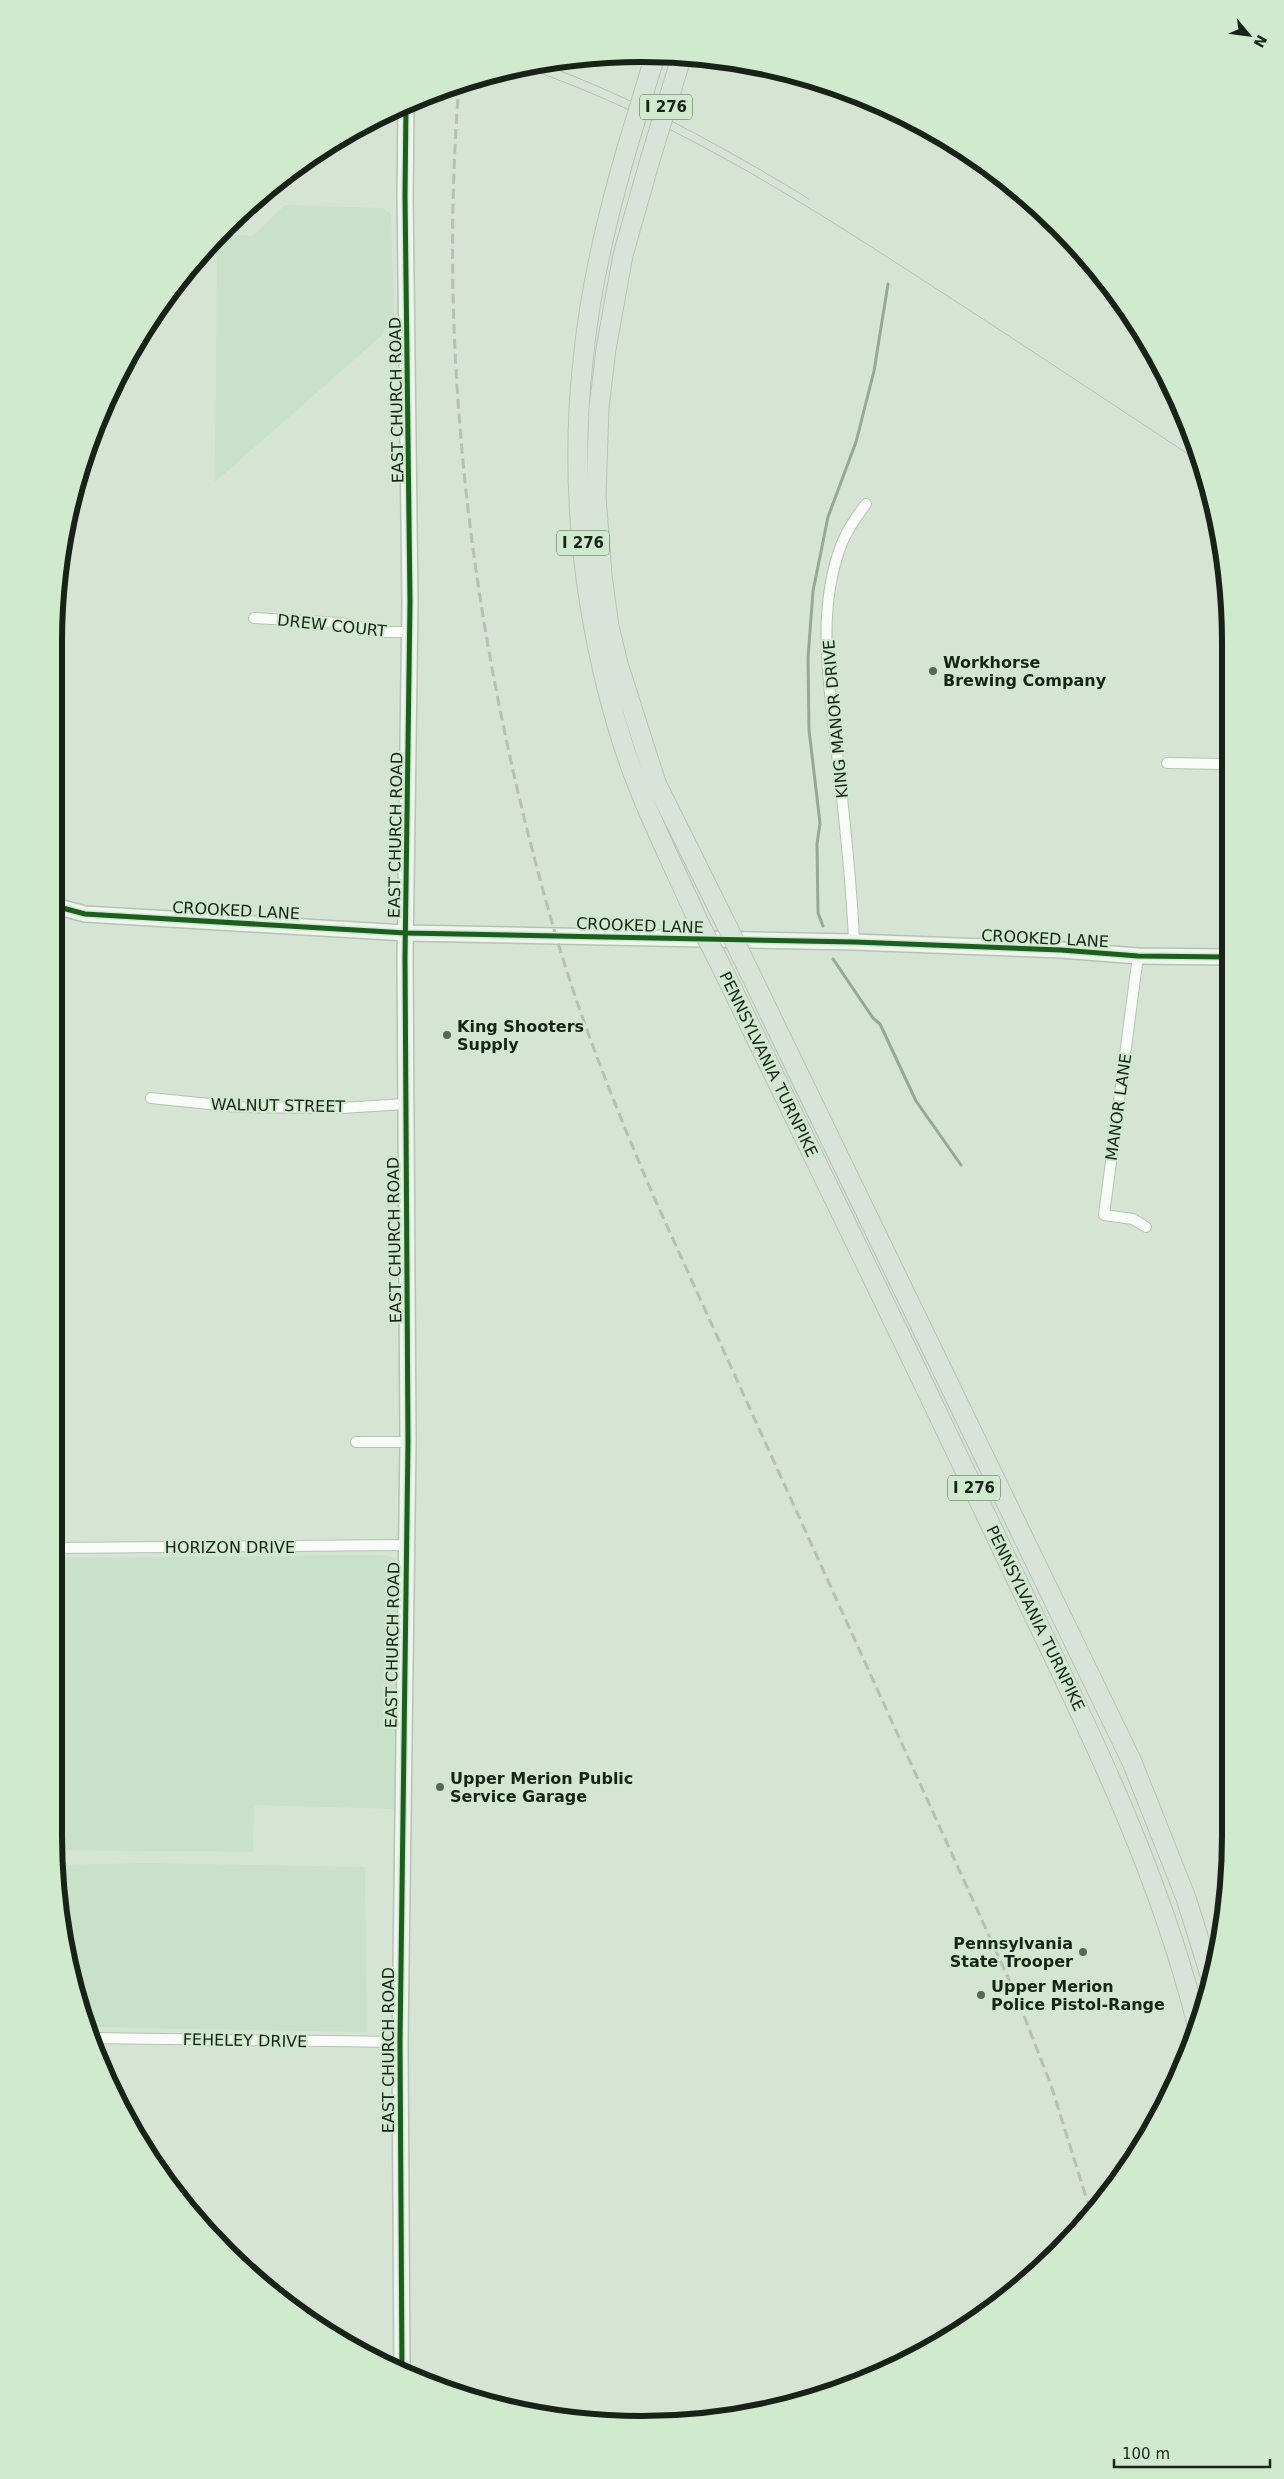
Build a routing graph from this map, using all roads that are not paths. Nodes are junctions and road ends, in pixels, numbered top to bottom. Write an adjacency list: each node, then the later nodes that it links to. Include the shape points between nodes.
1 (653, 63): 22 (highway, PENNSYLVANIA TURNPIKE / I 276, bridge, via 598,262 582,361 579,458 584,562 599,650 622,739 651,816 699,923 935,1404 1106,1767 1175,1942)
2 (679, 64): 21 (highway, PENNSYLVANIA TURNPIKE / I 276, bridge, via 622,255 599,408 596,496 602,576 618,664 656,783 1132,1762 1186,1898)
3 (406, 113): 6 (street, EAST CHURCH ROAD)
4 (866, 504): 11 (street, KING MANOR DRIVE, via 841,544 834,572 827,635)
5 (254, 618): 6 (street, DREW COURT, via 341,623 383,632)
6 (410, 632): 10 (street, EAST CHURCH ROAD)
7 (1167, 764): 8 (street)
8 (1222, 764)
9 (62, 908): 10 (street, CROOKED LANE, via 85,914)
10 (406, 933): 11 (street, CROOKED LANE); 15 (street, EAST CHURCH ROAD)
11 (854, 942): 12 (street, CROOKED LANE)
12 (1138, 956): 13 (street, CROOKED LANE); 16 (street, MANOR LANE, via 1104,1215 1133,1219)
13 (1222, 956)
14 (151, 1098): 15 (street, WALNUT STREET, via 238,1107 341,1108)
15 (405, 1104): 18 (street, EAST CHURCH ROAD)
16 (1146, 1227)
17 (356, 1442): 18 (street)
18 (408, 1442): 19 (street, EAST CHURCH ROAD)
19 (406, 1545): 20 (street, HORIZON DRIVE); 24 (street, EAST CHURCH ROAD)
20 (62, 1548)
21 (1207, 1965)
22 (1194, 2013)
23 (99, 2038): 24 (street, FEHELEY DRIVE)
24 (400, 2042): 25 (street, EAST CHURCH ROAD)
25 (402, 2364)

